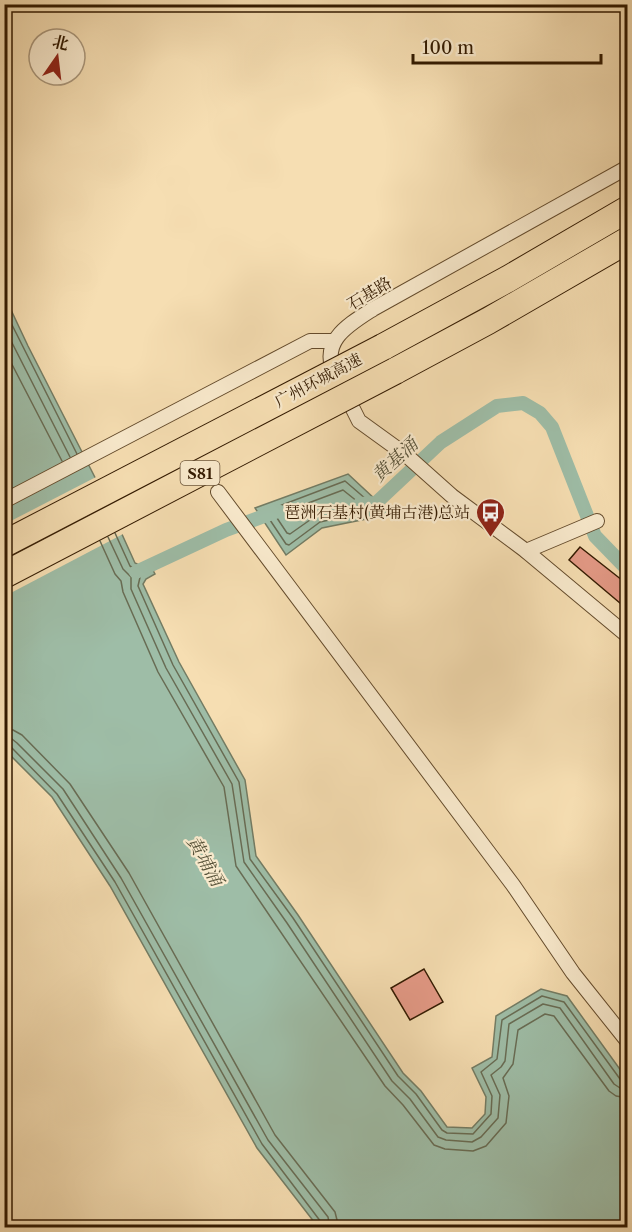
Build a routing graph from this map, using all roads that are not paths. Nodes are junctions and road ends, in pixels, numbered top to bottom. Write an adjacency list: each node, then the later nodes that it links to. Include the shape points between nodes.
1 (627, 167): 4 (street, 石基路, via 373,309 341,331)
2 (627, 208): 8 (highway, 广州环城高速 / S81, bridge, via 508,279)
3 (627, 240): 10 (highway, 广州环城高速 / S81, bridge, via 447,343)
4 (334, 341): 6 (street, via 310,341); 9 (street, via 330,364 359,421)
5 (218, 492): 12 (street)
6 (4, 501)
7 (597, 520): 9 (street)
8 (4, 544)
9 (525, 551): 11 (street)
10 (4, 575)
11 (627, 636)
12 (627, 1042)

